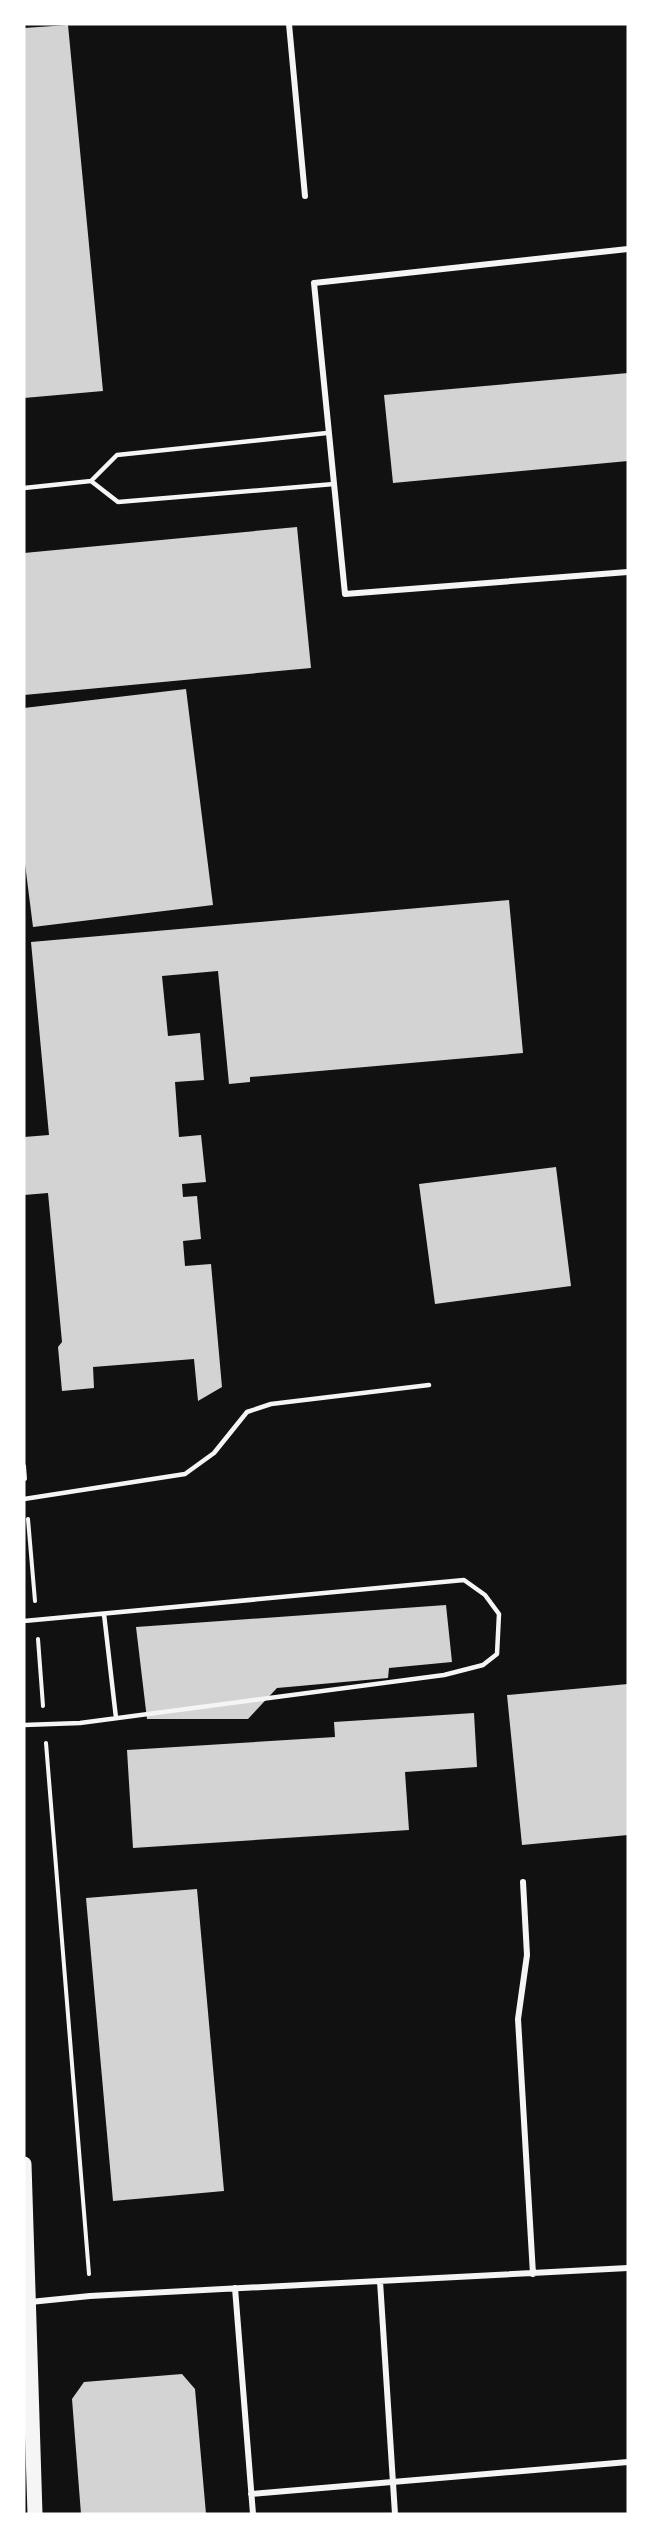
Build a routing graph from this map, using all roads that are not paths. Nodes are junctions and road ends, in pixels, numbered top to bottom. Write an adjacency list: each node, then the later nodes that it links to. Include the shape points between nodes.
1 (289, 24): 2 (street)
2 (305, 195)
3 (628, 249): 4 (street, via 314,283)
4 (327, 433): 5 (lane, via 117,455); 6 (street)
5 (91, 481): 6 (lane, via 118,502); 7 (lane)
6 (334, 484): 8 (street, via 345,594)
7 (24, 488)
8 (628, 572)
9 (429, 1385): 10 (lane, via 271,1404 247,1412 214,1453 185,1474)
10 (25, 1499)
11 (104, 1614): 12 (lane); 13 (lane); 13 (lane, via 464,1580 485,1595 498,1614 497,1654 483,1665 444,1675)
12 (24, 1621)
13 (117, 1718): 14 (lane)
14 (24, 1725)
15 (523, 1882): 18 (street, via 527,1955 518,2019)
16 (24, 2164): 21 (main road)
17 (628, 2268): 18 (street)
18 (532, 2274): 19 (street)
19 (380, 2281): 20 (street); 23 (street)
20 (235, 2288): 21 (street); 24 (street)
21 (27, 2302): 25 (main road)
22 (628, 2462): 23 (street)
23 (393, 2482): 24 (street); 27 (street)
24 (251, 2494): 26 (street)
25 (35, 2514)
26 (253, 2514)
27 (395, 2514)

